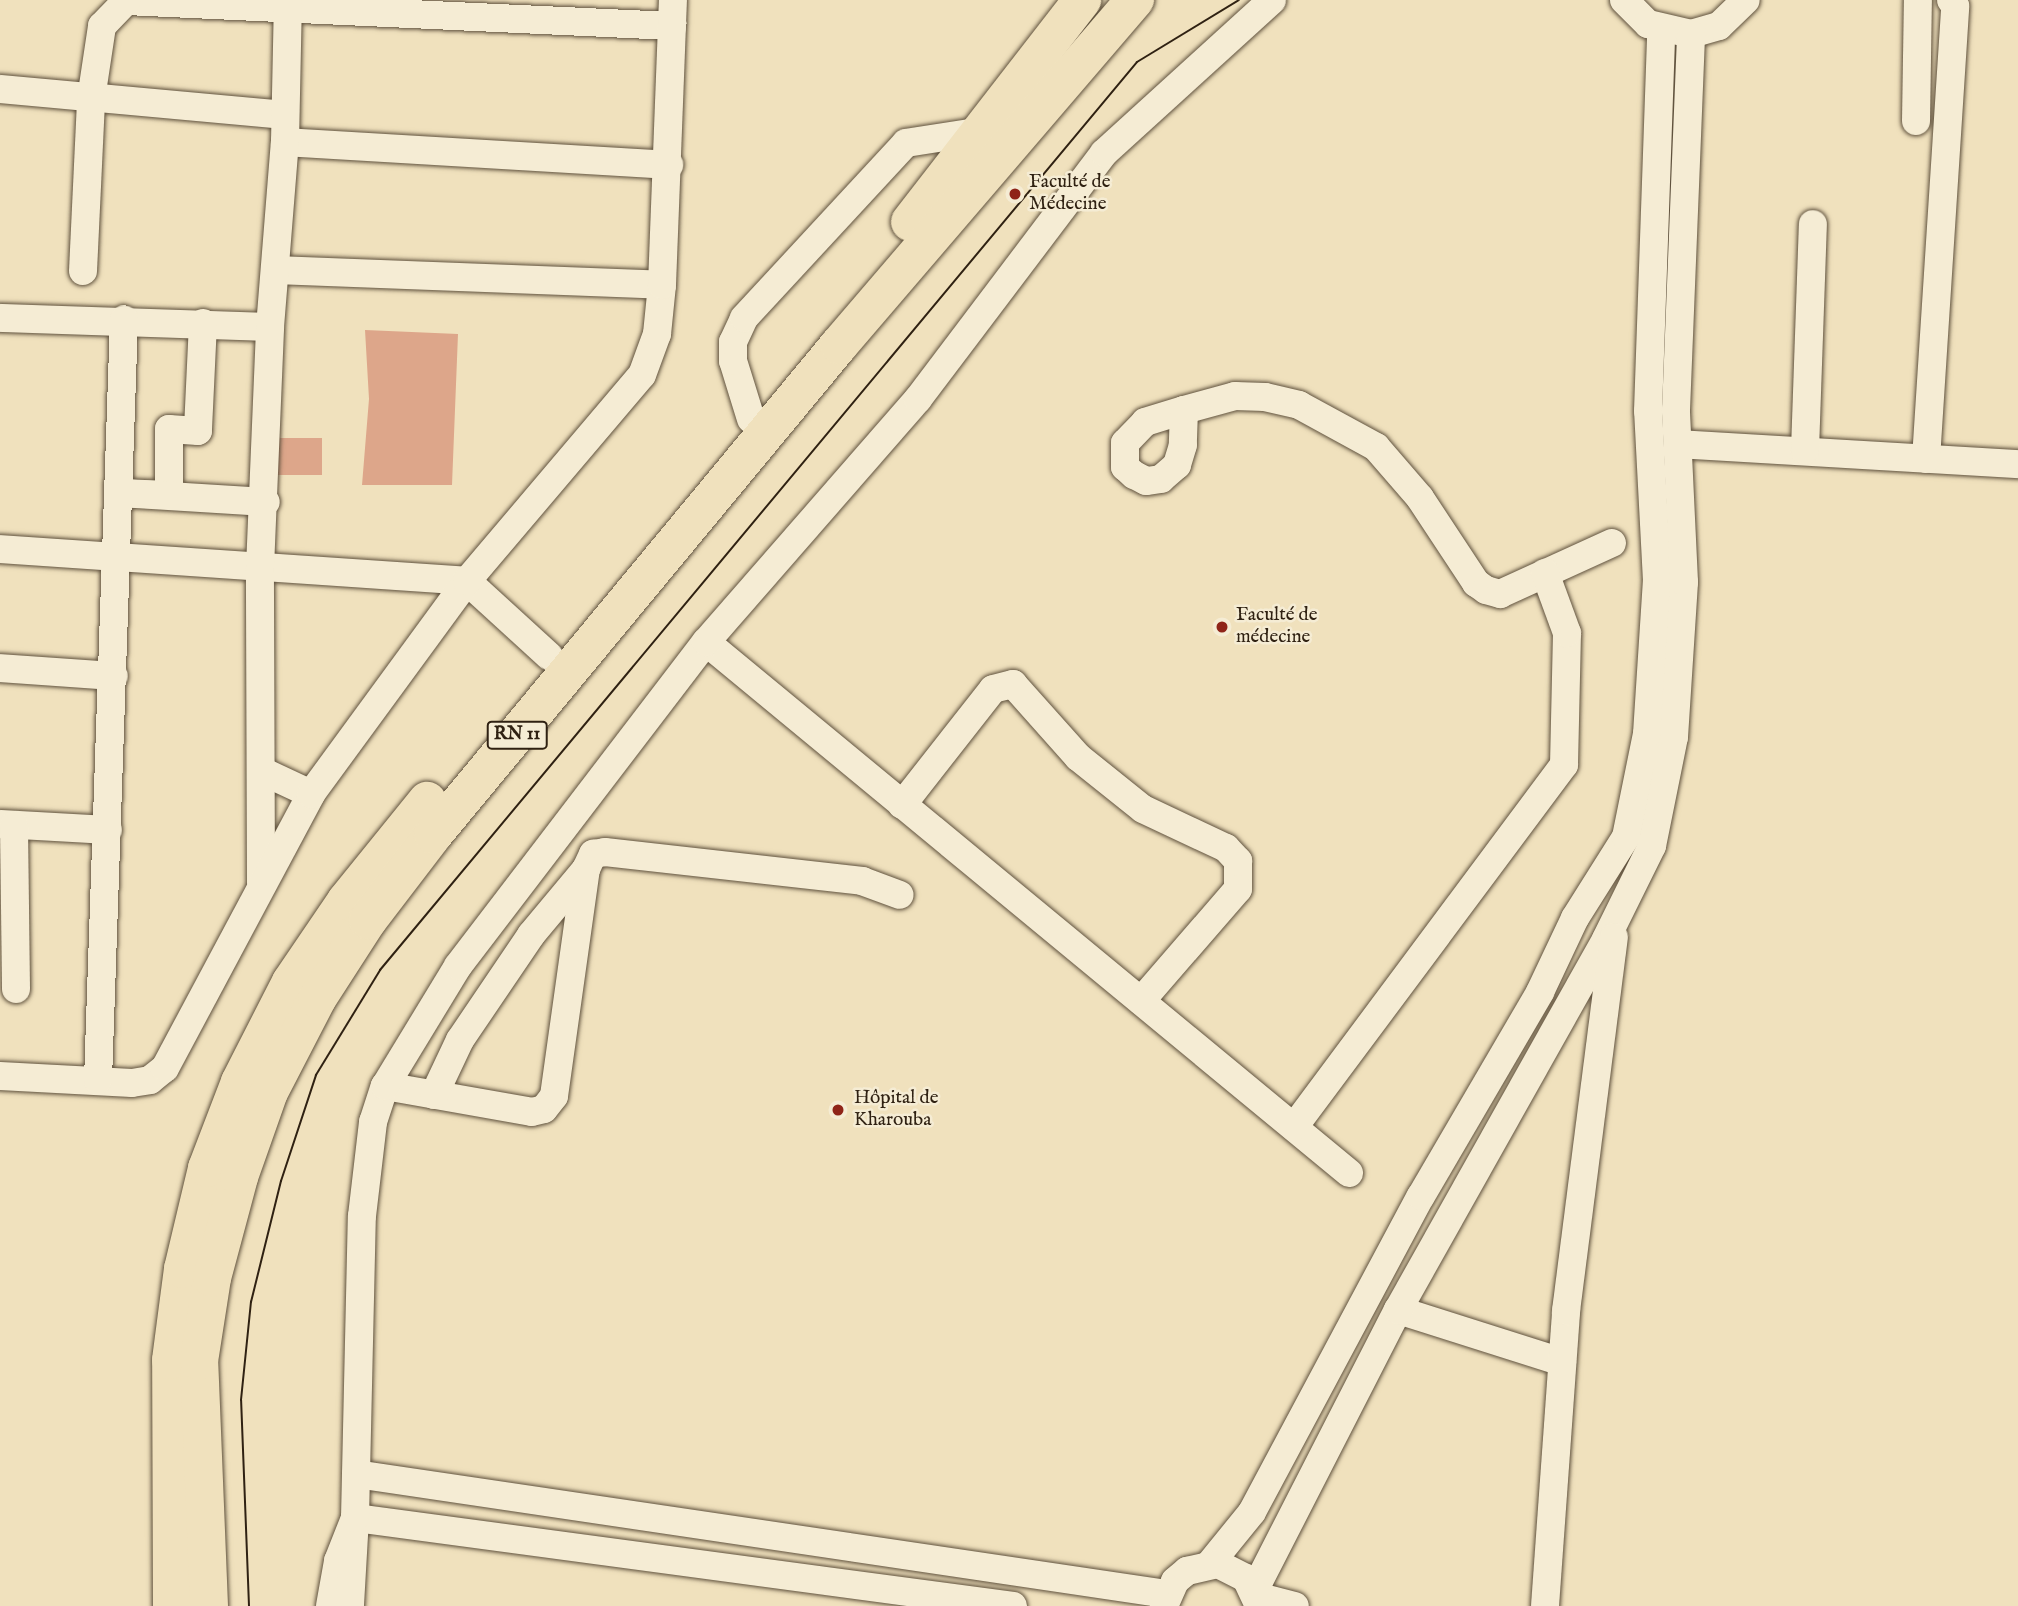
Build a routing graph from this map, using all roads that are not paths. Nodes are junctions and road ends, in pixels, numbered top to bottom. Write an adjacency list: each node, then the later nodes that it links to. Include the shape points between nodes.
1 (127, 0): 9 (street); 16 (street, via 102,26)
2 (1082, 0): 19 (highway, RN 11)
3 (1272, 0): 43 (street, via 1104,153 918,399)
4 (1624, 0): 13 (street)
5 (1746, 0): 14 (street, via 1719,26)
6 (1918, 0): 17 (street)
7 (1951, 0): 33 (street, via 1955,6)
8 (1135, 1): 76 (highway, RN 11, via 839,345 433,835 368,919 317,999 269,1092 239,1177 212,1278 199,1361)
9 (288, 4): 10 (street); 18 (street)
10 (415, 6): 11 (street)
11 (536, 10): 12 (street)
12 (673, 13): 20 (street)
13 (1661, 30): 14 (street); 53 (street, via 1648,411 1657,526 1653,660 1637,794 1626,837)
14 (1691, 34): 31 (street, via 1678,300)
15 (0, 89): 16 (street)
16 (91, 99): 18 (street); 23 (street)
17 (1916, 121)
18 (285, 128): 20 (street); 22 (street)
19 (983, 131): 30 (highway, RN 11); 30 (street, via 906,143 744,318 733,342 733,361)
20 (668, 165): 24 (street)
21 (1813, 224): 32 (street)
22 (276, 270): 24 (street); 28 (street)
23 (83, 271)
24 (662, 285): 42 (street, via 657,334 642,375)
25 (0, 318): 26 (street)
26 (124, 319): 27 (street); 35 (street)
27 (202, 323): 28 (street); 35 (street, via 198,431 169,429 169,495)
28 (270, 327): 36 (street)
29 (1184, 410): 41 (street, via 1236,396 1300,405 1376,447 1420,498 1476,583 1486,590 1500,594)
30 (751, 419): 44 (highway, RN 11)
31 (1678, 444): 32 (street); 55 (street, via 1684,582 1674,737 1652,846)
32 (1805, 450): 33 (street)
33 (1926, 458): 34 (street)
34 (2018, 464)
35 (120, 493): 36 (street); 39 (street)
36 (266, 502): 40 (street)
37 (1612, 543): 41 (street)
38 (0, 549): 39 (street)
39 (119, 557): 40 (street); 46 (street)
40 (260, 568): 42 (street); 47 (street)
41 (1545, 573): 64 (street, via 1567,633 1564,765)
42 (467, 581): 44 (street); 48 (street)
43 (706, 642): 49 (street); 62 (street, via 466,955)
44 (549, 656): 75 (highway, RN 11, via 346,901 291,982 240,1082 207,1168 183,1269 171,1360)
45 (0, 668): 46 (street)
46 (114, 676): 51 (street)
47 (262, 771): 48 (street); 54 (street)
48 (311, 794): 54 (street)
49 (902, 804): 59 (street); 59 (street, via 993,689 1013,684 1079,757 1143,809 1226,848 1238,860 1238,889)
50 (7, 825): 51 (street); 58 (street)
51 (108, 830): 61 (street)
52 (586, 869): 56 (street, via 593,855 604,852 862,881); 63 (street, via 531,935 460,1040); 63 (street, via 554,1096 544,1109 532,1112)
53 (1604, 876): 55 (street); 71 (street, via 1575,918 1540,992 1421,1196 1252,1512)
54 (261, 886): 61 (street, via 165,1068 144,1082)
55 (1631, 892): 57 (street)
56 (900, 895)
57 (1616, 920): 66 (street); 67 (street)
58 (16, 989)
59 (1141, 1001): 64 (street)
60 (0, 1076): 61 (street)
61 (98, 1080)
62 (385, 1086): 63 (street); 68 (street, via 373,1122 362,1216)
63 (434, 1095)
64 (1294, 1127): 65 (street)
65 (1349, 1173)
66 (1398, 1310): 67 (street); 73 (street)
67 (1563, 1362): 81 (street)
68 (356, 1474): 69 (street); 70 (street)
69 (355, 1518): 72 (street); 77 (street, via 338,1560); 78 (street)
70 (720, 1530): 72 (street); 74 (street)
71 (1209, 1564): 73 (street, via 1233,1569); 74 (street, via 1187,1571)
72 (713, 1567): 79 (street)
73 (1256, 1598): 80 (street)
74 (1166, 1600)
75 (172, 1606)
76 (209, 1606)
77 (330, 1606)
78 (350, 1606)
79 (1013, 1606)
80 (1295, 1606)
81 (1545, 1606)

